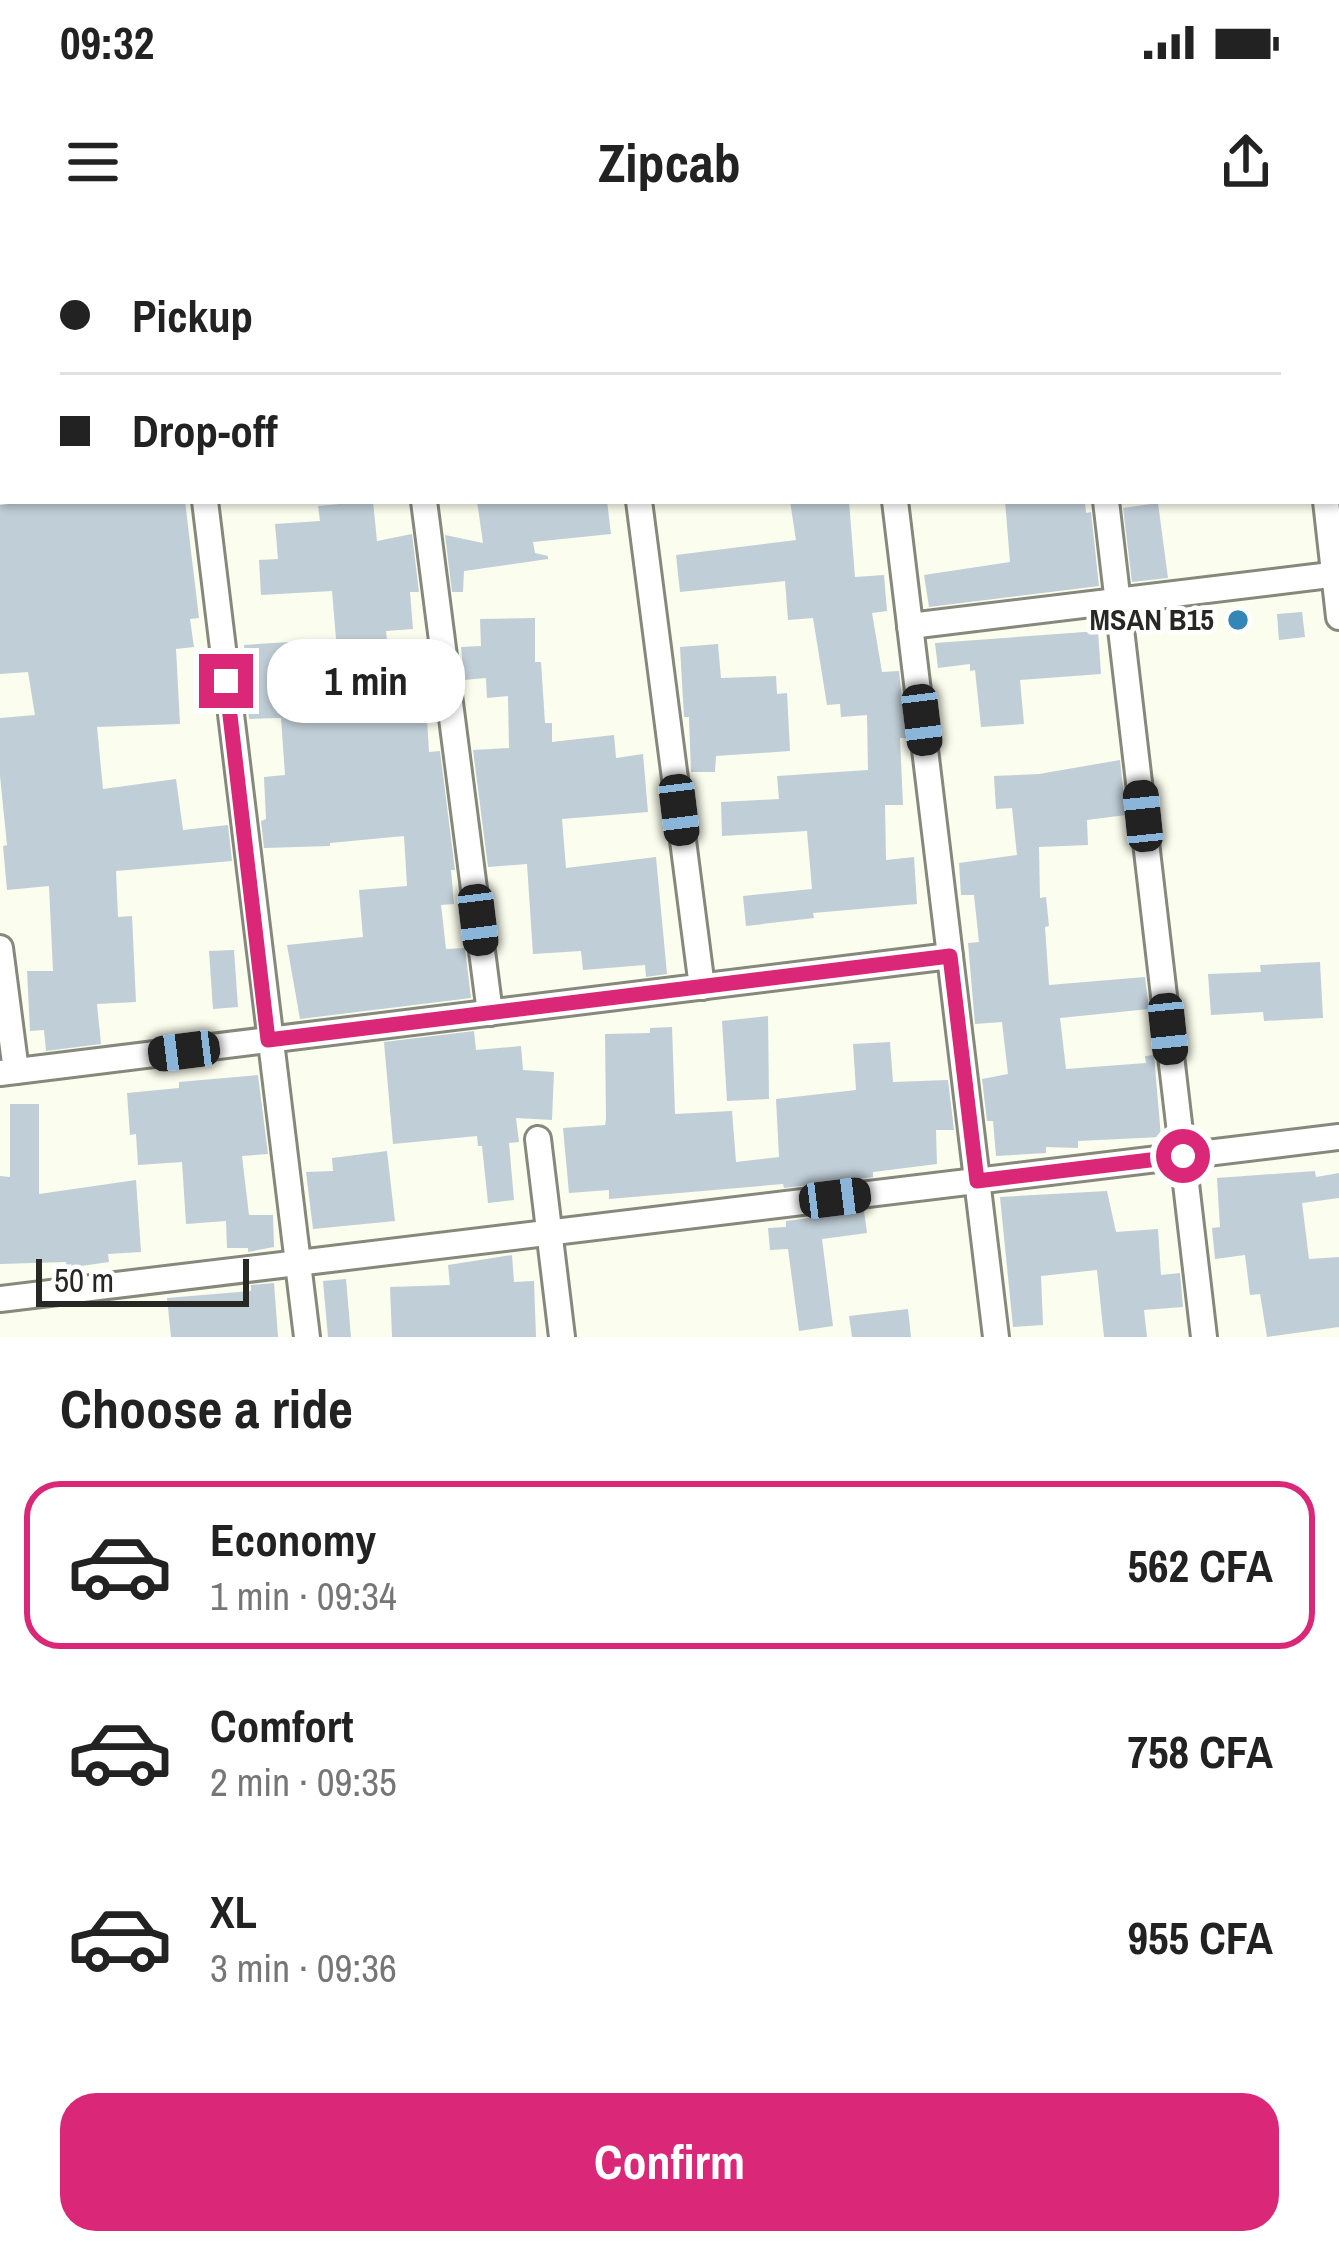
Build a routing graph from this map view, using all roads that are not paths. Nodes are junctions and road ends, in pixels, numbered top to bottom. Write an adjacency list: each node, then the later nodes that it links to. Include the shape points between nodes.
1 (205, 504): 15 (street)
2 (424, 504): 14 (street)
3 (639, 504): 13 (street)
4 (895, 504): 10 (street)
5 (1106, 504): 8 (street)
6 (1326, 504): 7 (street)
7 (1336, 575): 8 (street); 9 (street)
8 (1118, 601): 10 (street); 19 (street)
9 (1339, 617)
10 (910, 626): 12 (street)
11 (0, 948): 16 (street)
12 (950, 956): 13 (street); 20 (street)
13 (702, 987): 14 (street)
14 (490, 1013): 15 (street)
15 (268, 1040): 16 (street); 22 (street)
16 (8, 1072)
17 (1339, 1138): 19 (street)
18 (538, 1139): 21 (street)
19 (1183, 1156): 20 (street); 27 (street)
20 (977, 1181): 21 (street); 26 (street)
21 (550, 1233): 22 (street); 25 (street)
22 (298, 1263): 23 (street); 24 (street)
23 (0, 1299)
24 (307, 1337)
25 (562, 1337)
26 (997, 1337)
27 (1204, 1337)

